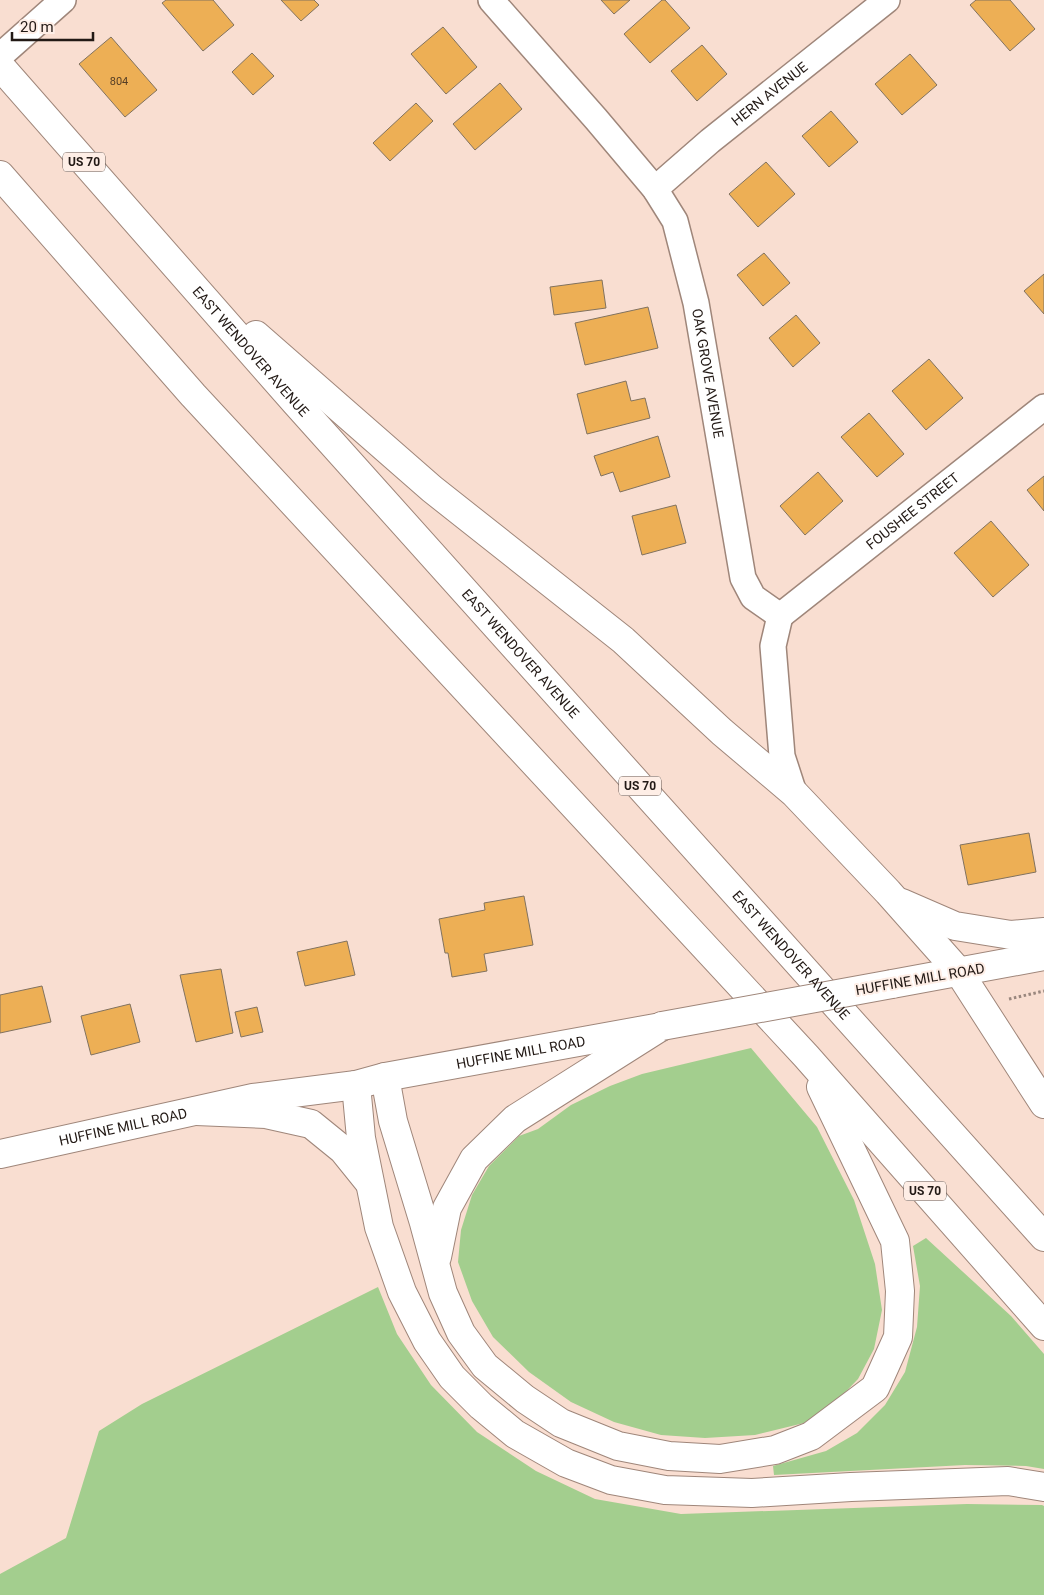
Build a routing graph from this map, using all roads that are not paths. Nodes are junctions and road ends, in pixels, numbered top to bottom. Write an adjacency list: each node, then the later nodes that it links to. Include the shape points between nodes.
1 (63, 0): 4 (street)
2 (491, 0): 7 (street, OAK GROVE AVENUE)
3 (887, 0): 7 (street, HERN AVENUE)
4 (0, 56)
5 (0, 66): 8 (main road, EAST WENDOVER AVENUE / US 70)
6 (0, 175): 17 (main road, US 70, via 193,395)
7 (655, 189): 10 (street, OAK GROVE AVENUE, via 675,221 696,304 743,578 753,597)
8 (168, 258): 11 (main road, via 432,489 623,640 722,732); 24 (main road, EAST WENDOVER AVENUE / US 70)
9 (1044, 407): 10 (street, FOUSHEE STREET)
10 (780, 616): 11 (street, via 773,646 782,756)
11 (794, 793): 12 (main road)
12 (896, 901): 13 (main road, via 955,926 1011,935); 15 (main road)
13 (1044, 932)
14 (1044, 956): 15 (main road, HUFFINE MILL ROAD)
15 (958, 972): 16 (main road, HUFFINE MILL ROAD, bridge); 20 (main road)
16 (662, 1026): 18 (main road, HUFFINE MILL ROAD); 25 (main road, via 515,1120 474,1159 447,1208)
17 (806, 1056): 25 (main road, via 895,1241 900,1291 898,1336 875,1388 811,1436 775,1450 720,1459 669,1456 618,1446 561,1423 525,1399 486,1366 460,1334); 26 (main road, US 70)
18 (385, 1077): 19 (main road, HUFFINE MILL ROAD); 25 (main road, via 393,1121)
19 (356, 1085): 21 (main road, HUFFINE MILL ROAD, via 253,1098); 23 (main road)
20 (1044, 1104)
21 (196, 1111): 22 (main road, HUFFINE MILL ROAD); 23 (main road, via 266,1114 311,1124 343,1150)
22 (0, 1154)
23 (370, 1184): 27 (main road, via 379,1228 402,1292 452,1377 515,1434 566,1463 611,1480 665,1490 752,1494 1008,1481)
24 (1044, 1238)
25 (436, 1264)
26 (1044, 1326)
27 (1044, 1487)

